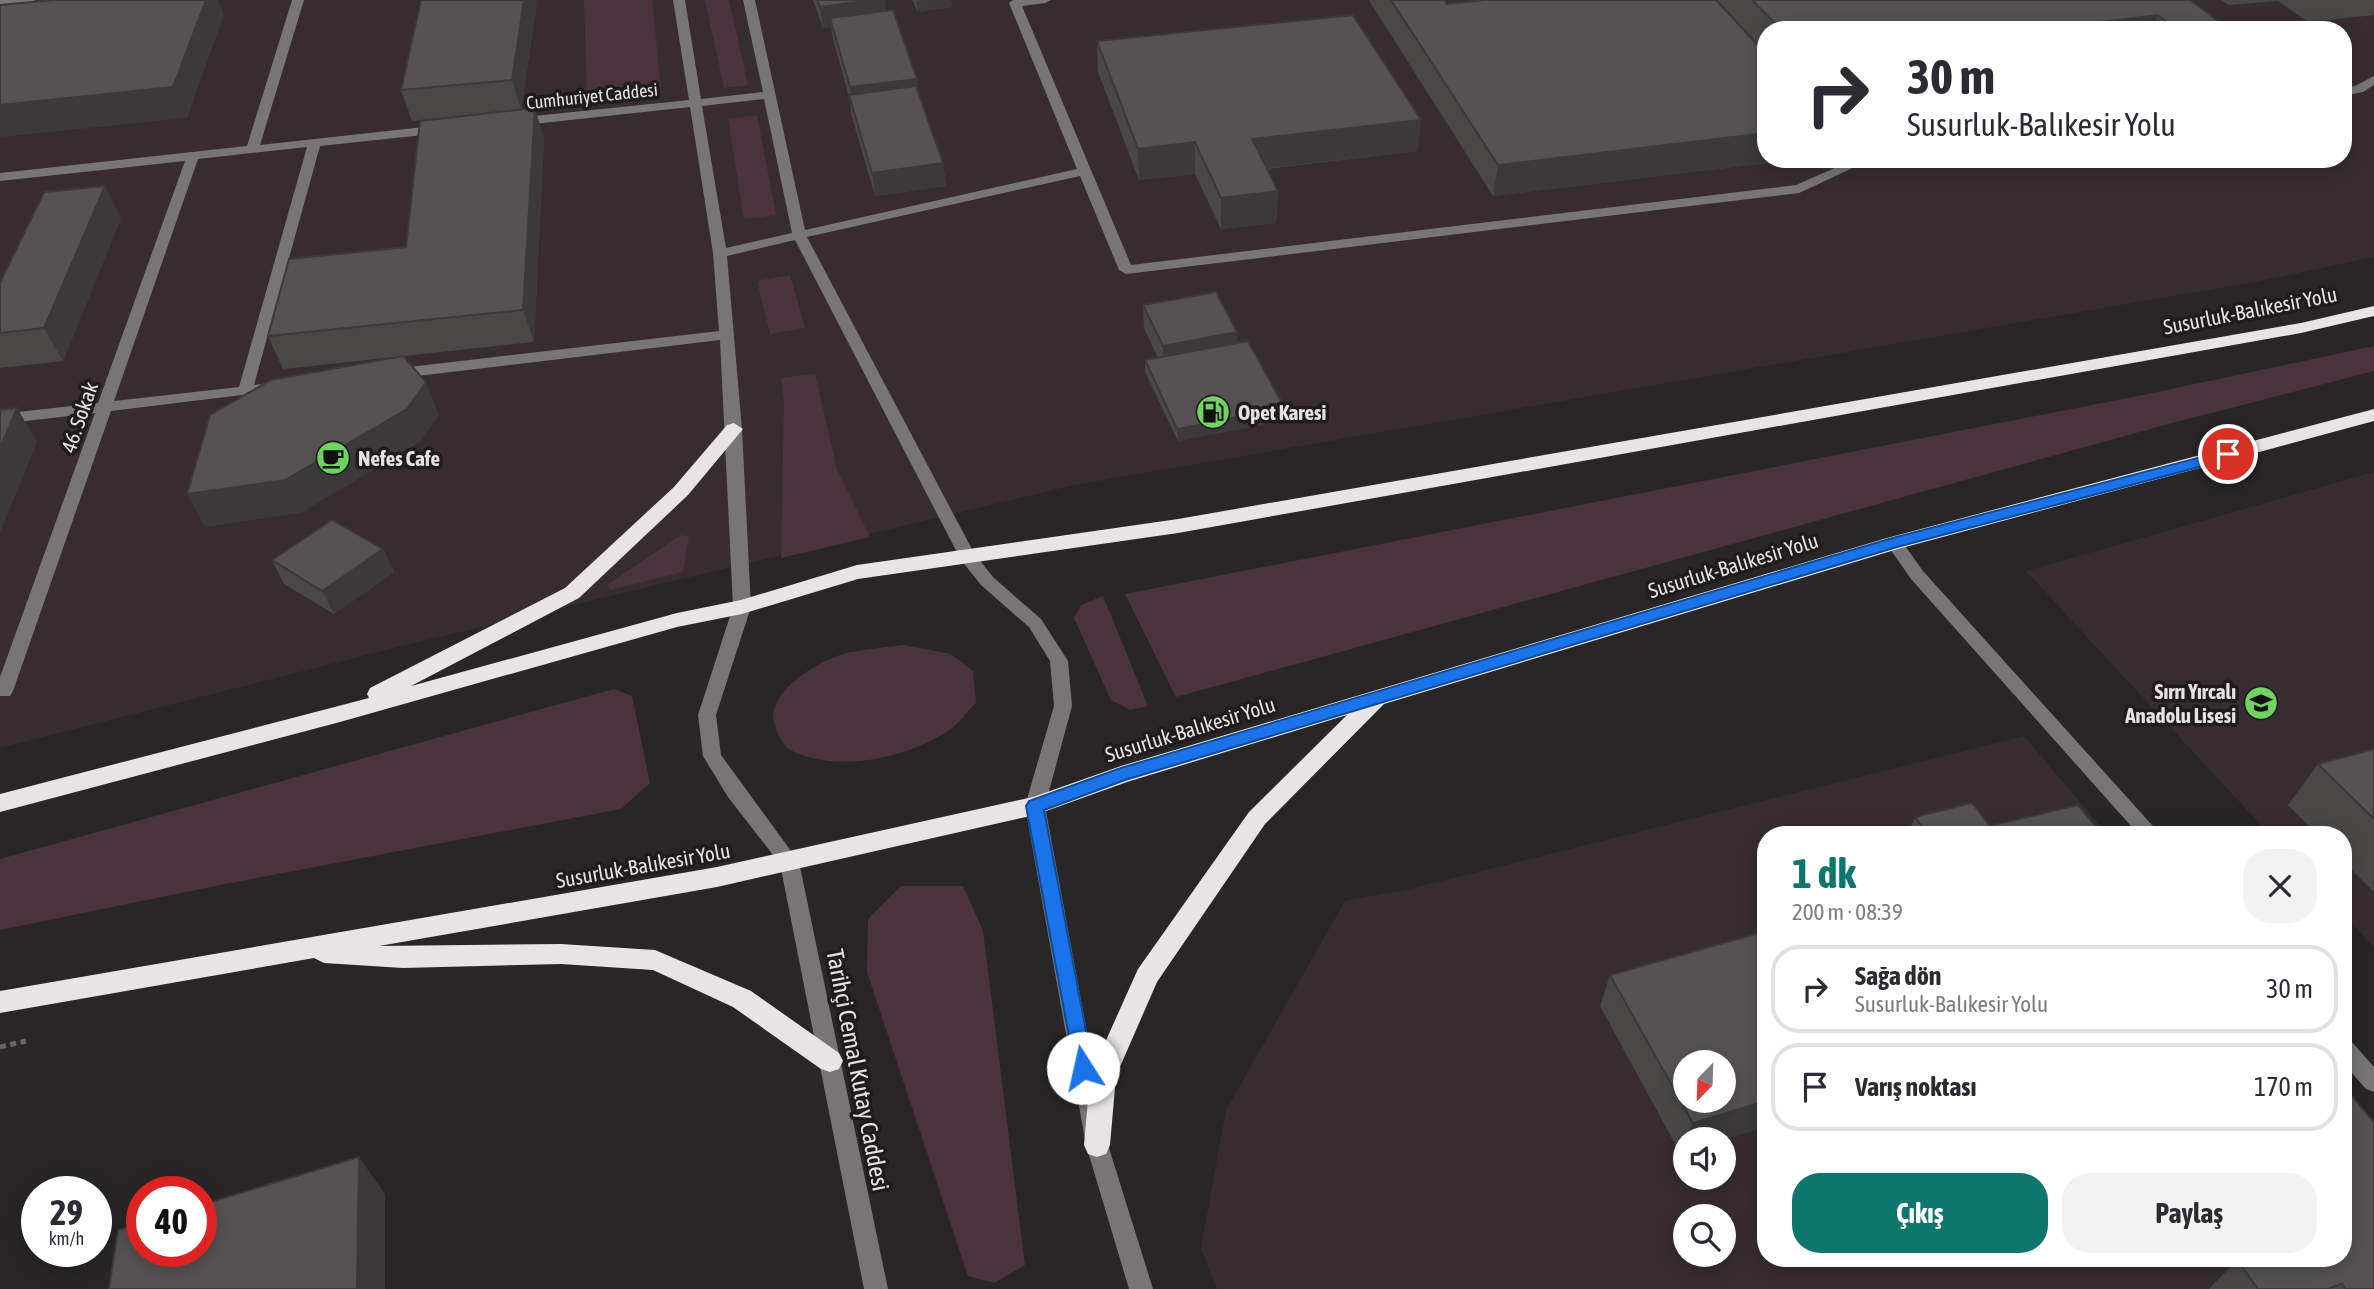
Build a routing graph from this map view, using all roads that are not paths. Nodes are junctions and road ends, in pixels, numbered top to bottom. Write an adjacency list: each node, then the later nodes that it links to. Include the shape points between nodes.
1 (30, 0): 6 (street)
2 (298, 0): 14 (street)
3 (679, 0): 10 (street)
4 (750, 0): 9 (street)
5 (1045, 0): 17 (street, via 1015,3)
6 (0, 3)
7 (2374, 80): 8 (street)
8 (2352, 90)
9 (769, 95): 10 (street, Cumhuriyet Caddesi); 19 (street)
10 (696, 102): 11 (street, Cumhuriyet Caddesi); 20 (street)
11 (505, 123)
12 (451, 128): 13 (street)
13 (315, 143): 14 (street); 25 (street)
14 (251, 150): 15 (street)
15 (193, 156): 18 (street); 26 (street, 46. Sokak)
16 (1846, 168): 17 (street, via 1799,189 1126,270)
17 (1084, 171): 19 (street)
18 (0, 177)
19 (799, 235): 20 (street); 31 (street)
20 (720, 253): 22 (street)
21 (2374, 311): 31 (highway, Susurluk-Balıkesir Yolu, via 1205,521)
22 (726, 335): 23 (street); 29 (street)
23 (383, 375)
24 (286, 386): 25 (street)
25 (245, 391): 26 (street)
26 (105, 407): 28 (street); 33 (street, 46. Sokak)
27 (2374, 415): 30 (highway, Susurluk-Balıkesir Yolu)
28 (0, 419)
29 (734, 429): 32 (street); 35 (highway, via 681,491 572,593)
30 (1894, 543): 34 (highway, Susurluk-Balıkesir Yolu); 38 (street, via 1917,575)
31 (967, 556): 32 (highway, Susurluk-Balıkesir Yolu, via 857,572); 37 (street, via 987,582 1035,623 1059,661 1063,706)
32 (742, 607): 35 (highway, Susurluk-Balıkesir Yolu, via 677,620); 39 (street, via 707,715 712,755)
33 (5, 691)
34 (1379, 698): 37 (highway, Susurluk-Balıkesir Yolu, via 1121,775); 45 (highway, via 1257,818 1147,976 1103,1076)
35 (340, 714): 36 (highway, Susurluk-Balıkesir Yolu)
36 (0, 803)
37 (1035, 806): 39 (highway, Susurluk-Balıkesir Yolu); 45 (street)
38 (2143, 826)
39 (789, 862): 40 (highway, Susurluk-Balıkesir Yolu); 43 (street, Tarihçi Cemal Kutay Caddesi)
40 (287, 951): 41 (highway, Susurluk-Balıkesir Yolu); 43 (highway, via 403,958 561,954 655,960 741,999)
41 (0, 1002)
42 (2352, 1058): 44 (street)
43 (830, 1061): 46 (street, Tarihçi Cemal Kutay Caddesi)
44 (2374, 1082)
45 (1097, 1145): 47 (street)
46 (876, 1289)
47 (1141, 1289)

